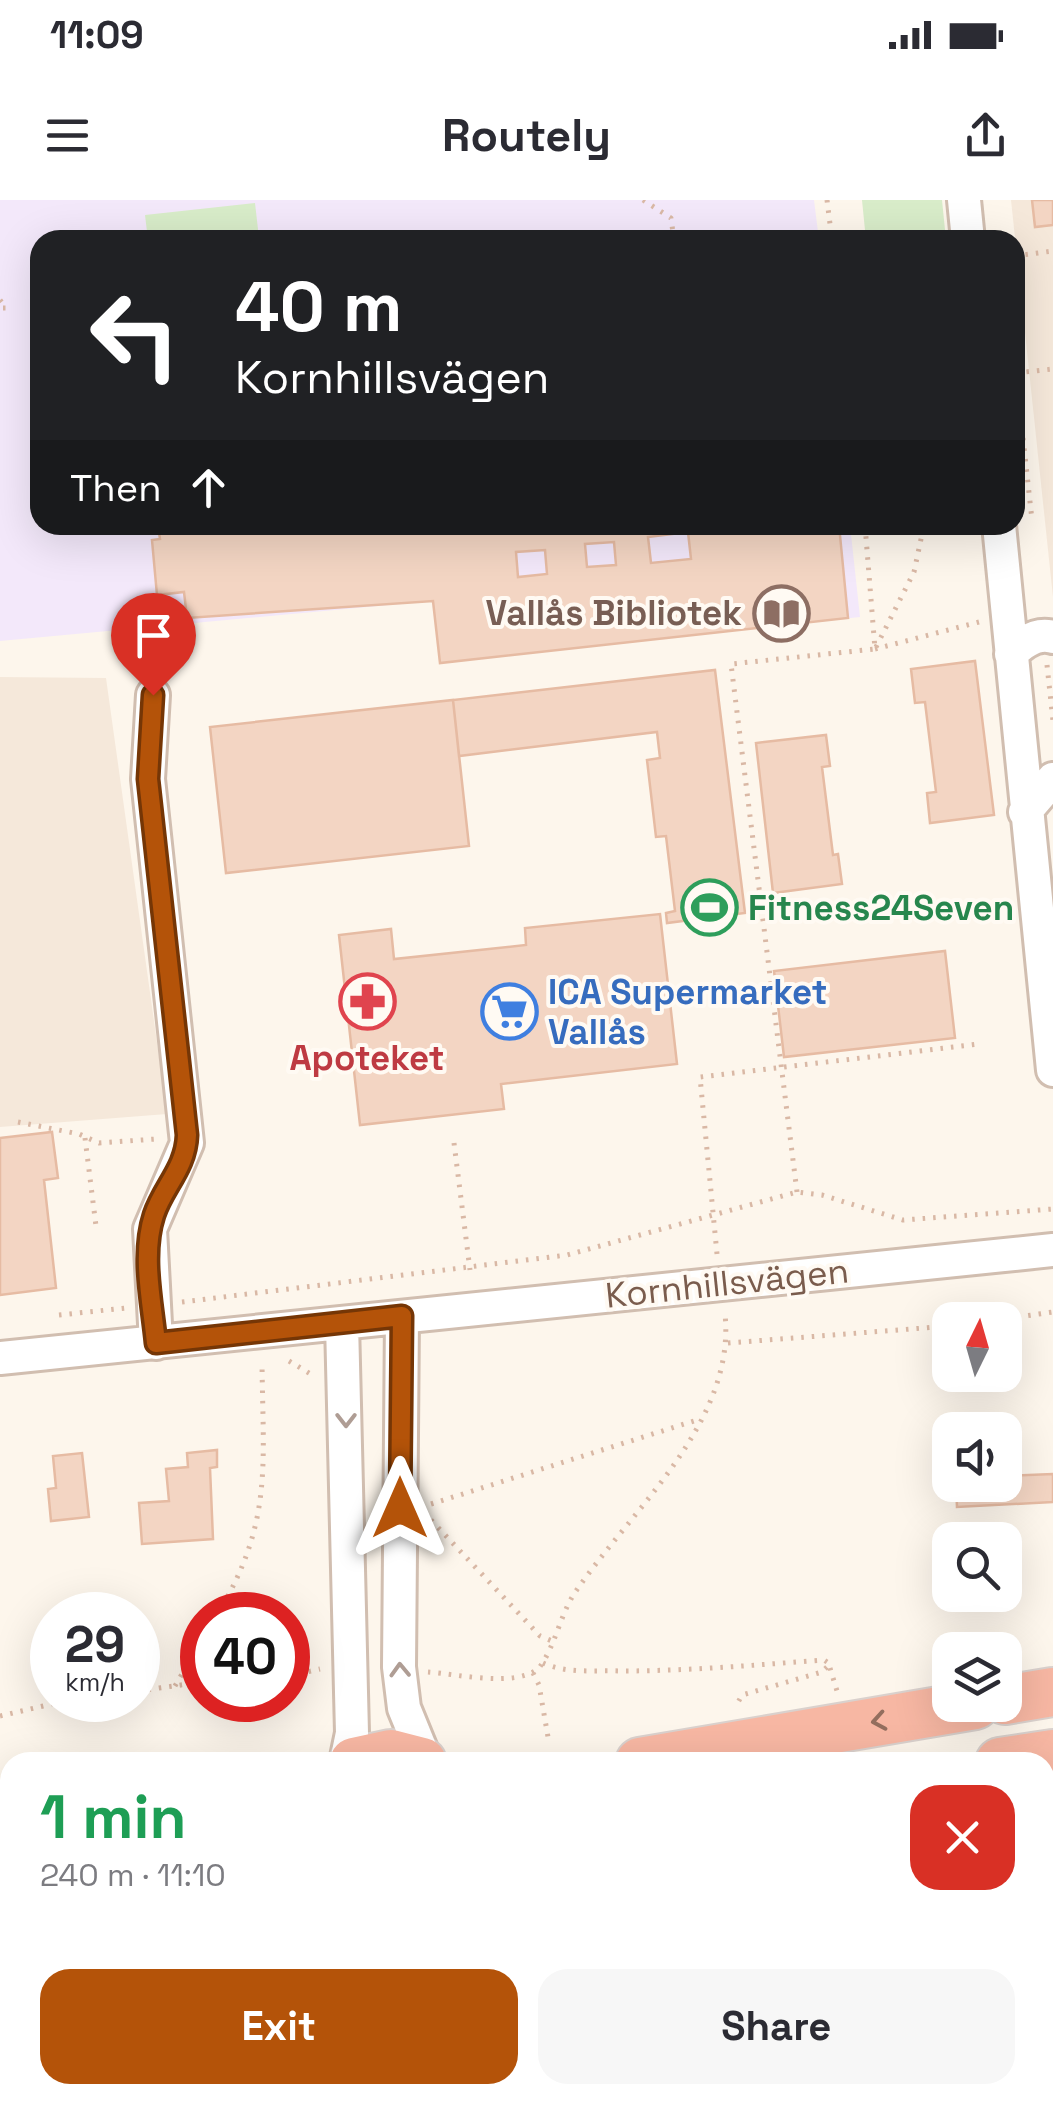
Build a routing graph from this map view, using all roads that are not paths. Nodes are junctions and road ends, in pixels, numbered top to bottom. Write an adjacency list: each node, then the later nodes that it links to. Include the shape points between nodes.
1 (964, 200): 2 (street)
2 (967, 230)
3 (1000, 535): 5 (street)
4 (1053, 637): 5 (street, via 1044,634)
5 (1011, 654): 8 (street)
6 (153, 695): 14 (street, via 148,779 187,1135 150,1229)
7 (1053, 780): 8 (street)
8 (1025, 812): 9 (street)
9 (1044, 919): 10 (street)
10 (1053, 1070)
11 (1053, 1250): 12 (street, Kornhillsvägen)
12 (402, 1316): 13 (street, Kornhillsvägen); 20 (street, one-way to 12, via 404,1708 399,1667)
13 (342, 1323): 14 (street, Kornhillsvägen); 19 (street, one-way to 19)
14 (156, 1343): 15 (street, Kornhillsvägen)
15 (0, 1358)
16 (1053, 1692): 17 (highway)
17 (1022, 1697)
18 (932, 1712): 21 (highway, one-way to 21)
19 (348, 1752)
20 (420, 1752)
21 (699, 1752)

